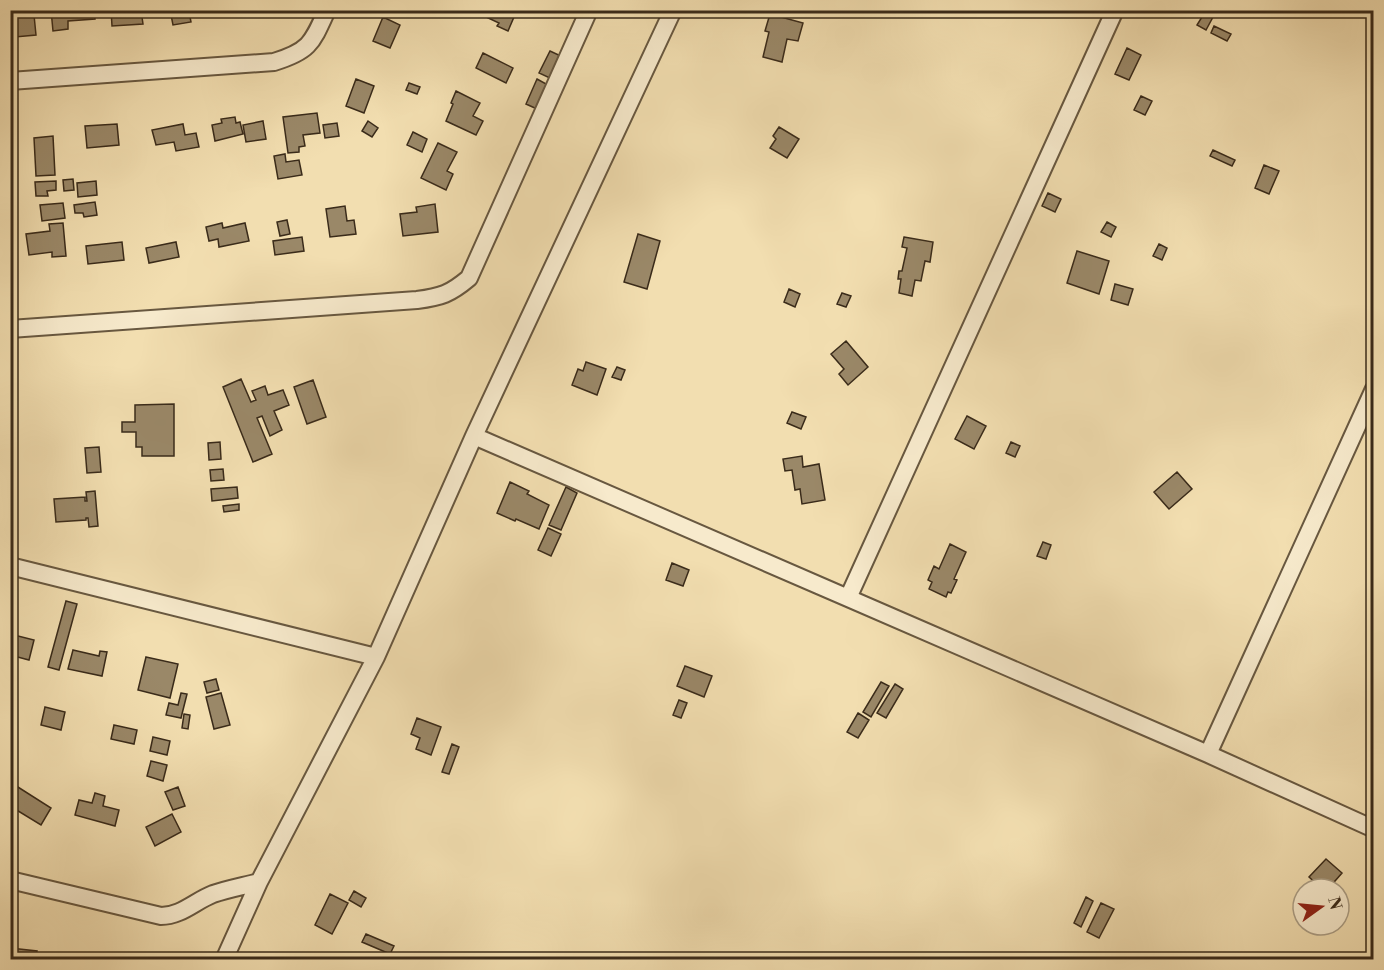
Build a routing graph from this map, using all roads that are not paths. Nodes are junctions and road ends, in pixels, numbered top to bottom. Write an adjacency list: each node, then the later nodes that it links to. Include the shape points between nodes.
1 (327, 10): 5 (street, via 314,38 303,50 274,63)
2 (589, 10): 6 (street, via 469,278 456,290 417,300)
3 (673, 10): 8 (street)
4 (1115, 10): 10 (street)
5 (10, 81)
6 (10, 329)
7 (1374, 388): 12 (street)
8 (474, 436): 10 (street); 11 (street)
9 (10, 566): 11 (street)
10 (848, 598): 12 (street)
11 (376, 657): 15 (street)
12 (1208, 754): 13 (street)
13 (1374, 830)
14 (10, 880): 15 (street, via 161,916 190,908 210,895)
15 (260, 882): 16 (street)
16 (224, 960)

